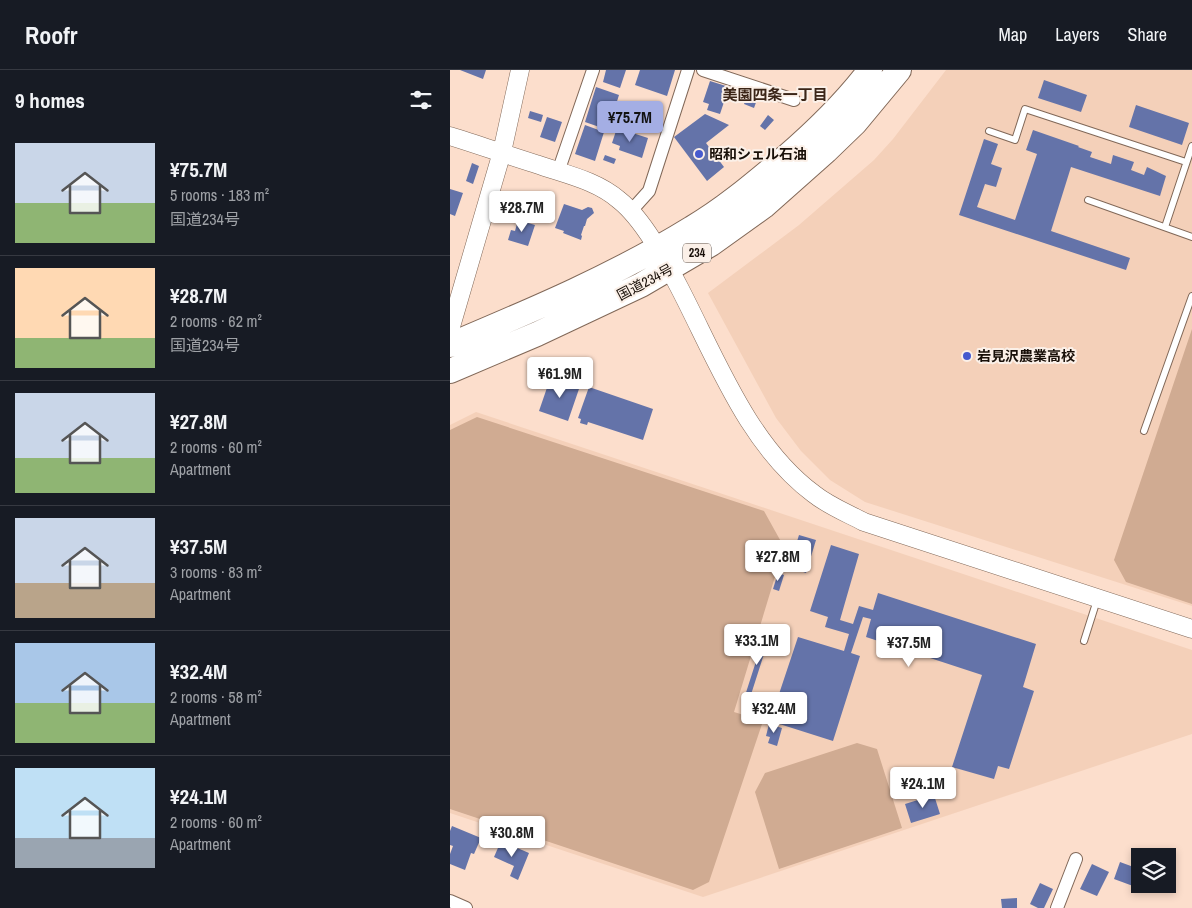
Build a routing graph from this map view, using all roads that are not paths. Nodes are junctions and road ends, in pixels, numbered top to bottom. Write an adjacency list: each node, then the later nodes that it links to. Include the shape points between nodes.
1 (520, 70): 11 (street)
2 (592, 70): 13 (street)
3 (688, 70): 15 (street, via 649,191)
4 (703, 70): 7 (street)
5 (870, 70): 18 (highway, 国道234号 / 234, via 808,138 747,190)
6 (899, 70): 19 (highway, 国道234号 / 234, via 856,123 826,152 764,206)
7 (794, 100)
8 (989, 131): 12 (lane, via 1015,140 1025,109)
9 (450, 136): 11 (street)
10 (1192, 146): 12 (lane)
11 (502, 152): 13 (street); 21 (street)
12 (1186, 162): 16 (lane)
13 (558, 172): 15 (street, via 580,178 606,191)
14 (1088, 200): 16 (lane)
15 (631, 211): 18 (street)
16 (1165, 227): 17 (lane)
17 (1192, 237)
18 (657, 249): 19 (street); 23 (highway, 国道234号 / 234, via 630,265)
19 (670, 270): 24 (highway, 国道234号 / 234); 26 (street, via 754,429 783,466 815,495 864,522)
20 (1192, 296): 25 (lane)
21 (454, 303): 22 (street)
22 (450, 330)
23 (450, 345)
24 (450, 371)
25 (1144, 431)
26 (1098, 598): 27 (street); 28 (lane)
27 (1192, 629)
28 (1084, 641)
29 (1076, 859): 32 (street)
30 (450, 901): 31 (street)
31 (466, 908)
32 (1057, 908)

